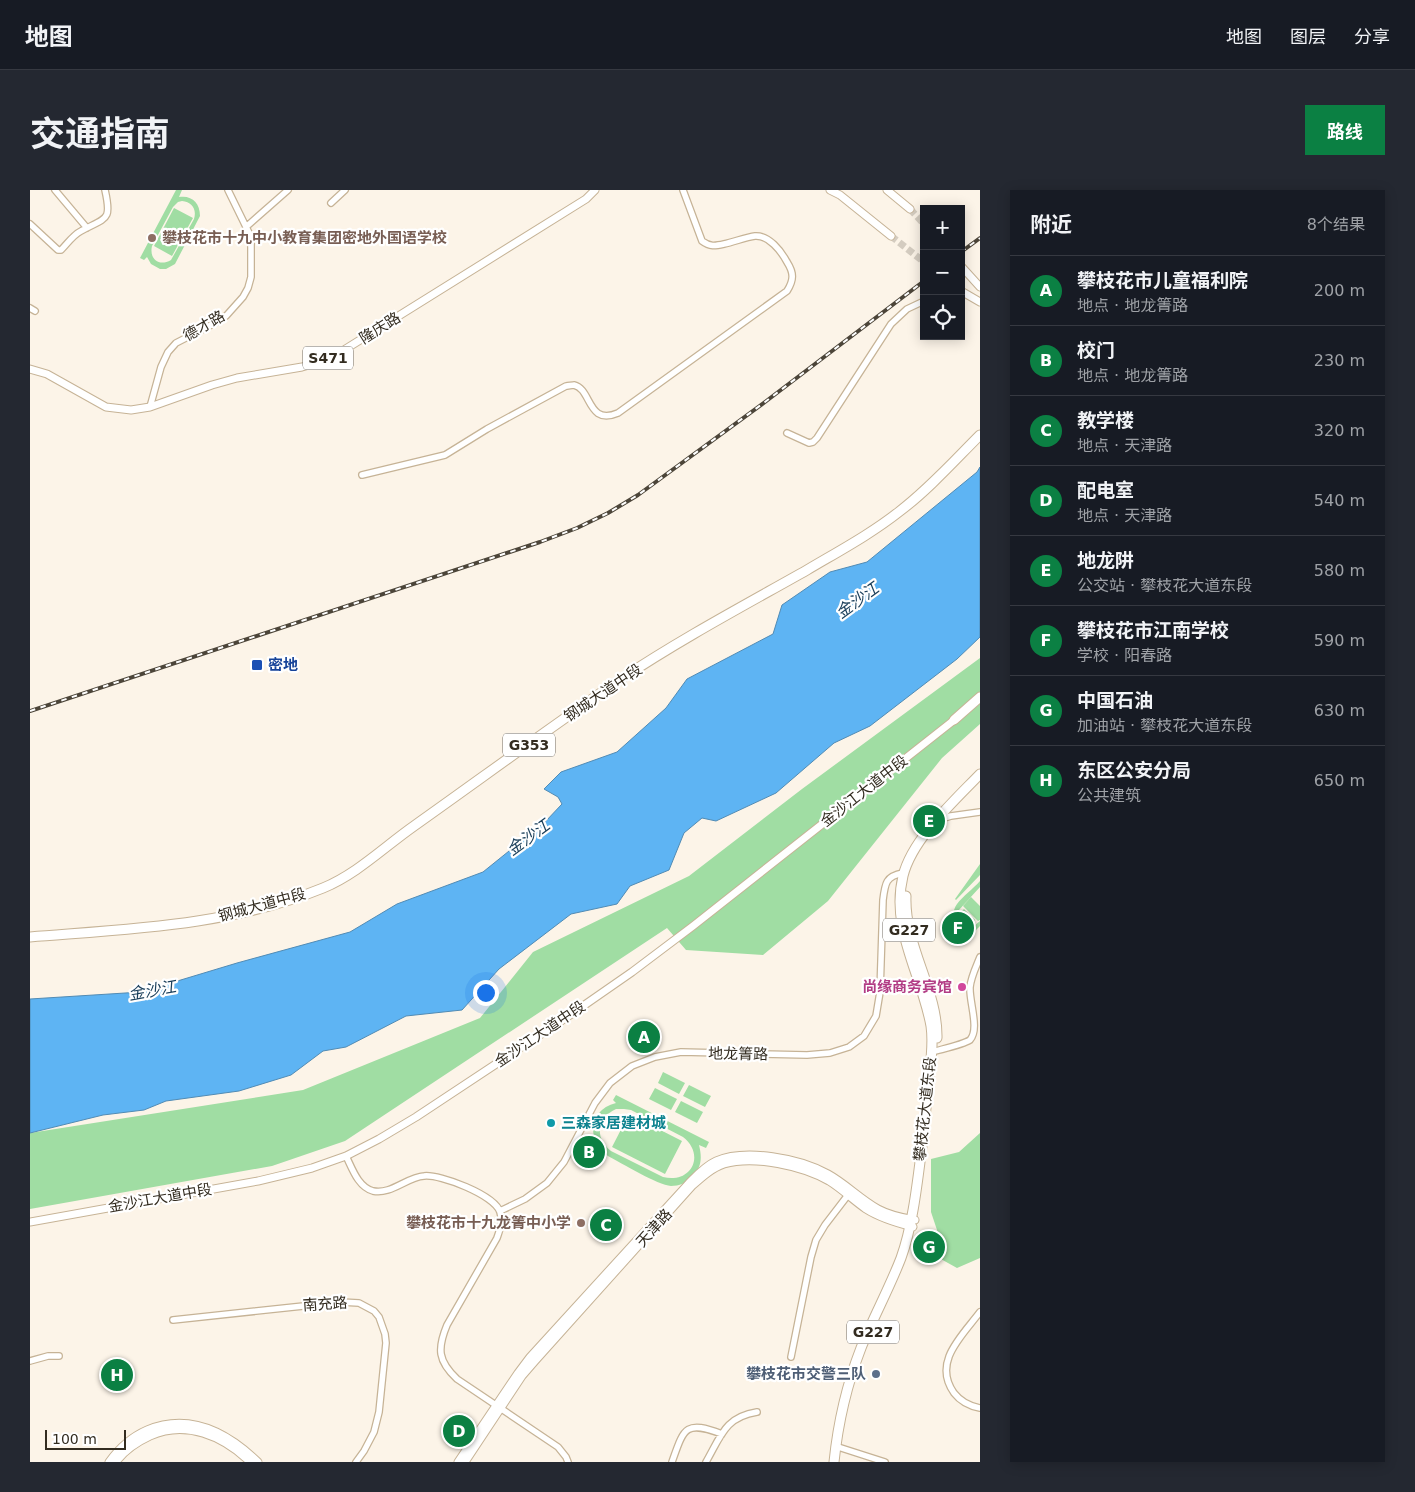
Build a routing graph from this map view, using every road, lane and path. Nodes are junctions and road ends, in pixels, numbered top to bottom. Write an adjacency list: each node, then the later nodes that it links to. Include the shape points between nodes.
1 (55, 190): 15 (street)
2 (105, 190): 15 (street, via 106,216)
3 (228, 190): 14 (street, 德才路)
4 (288, 190): 14 (street)
5 (345, 190): 11 (street)
6 (595, 190): 23 (main road, 隆庆路 / S471, via 586,199 323,361 237,378)
7 (683, 190): 26 (street, via 702,241 713,246 761,236 776,247 793,274 787,291 618,413 601,415 592,408 580,389 574,385 566,386 445,456)
8 (830, 190): 10 (main road)
9 (887, 190): 12 (main road)
10 (840, 192): 16 (main road)
11 (331, 202)
12 (910, 209)
13 (30, 224): 15 (street, via 60,251)
14 (246, 227): 23 (street, 德才路, via 251,237 248,288 226,316 176,343 168,352)
15 (87, 228)
16 (891, 236)
17 (965, 270): 18 (main road)
18 (980, 287)
19 (965, 293): 20 (main road)
20 (980, 302)
21 (920, 304): 24 (street, via 907,309 891,324 813,442 808,443)
22 (30, 369): 23 (main road, 隆庆路 / S471, via 47,374 106,407 131,410)
23 (150, 407)
24 (787, 433)
25 (980, 435): 35 (highway, 钢城大道中段 / G353, via 934,482 878,527 623,678 359,867 326,886 292,900 188,923)
26 (362, 475)
27 (980, 698): 28 (highway)
28 (954, 720): 38 (main road, 金沙江大道中段, via 632,972 416,1117)
29 (980, 774): 33 (highway, 攀枝花大道东段 / G227)
30 (980, 781): 32 (highway, 攀枝花大道东段 / G227)
31 (980, 812): 32 (street)
32 (946, 817): 33 (street); 37 (highway, 攀枝花大道东段 / G227, via 917,854 910,872 905,907 932,1001 937,1027)
33 (935, 821): 34 (highway, 攀枝花大道东段 / G227, via 911,855)
34 (904, 873): 37 (highway, 攀枝花大道东段 / G227, via 899,908 901,927 926,1003); 40 (street, 地龙箐路, via 893,875 884,888 880,992 876,1016 864,1036 849,1047 830,1054 681,1052 632,1066 610,1083 595,1103 564,1162 547,1183)
35 (30, 937)
36 (980, 957): 37 (street, via 970,989 976,1021 974,1035 969,1040)
37 (934, 1052): 42 (highway, 攀枝花大道东段 / G227)
38 (346, 1156): 40 (street, via 359,1180 374,1191 383,1191 426,1175 483,1194); 41 (main road, 金沙江大道中段, via 258,1181)
39 (848, 1195): 42 (main road, 天津路, via 876,1215); 46 (street, via 816,1240); 48 (main road, 天津路, via 818,1176 780,1164 741,1161 712,1170 692,1186 548,1346)
40 (500, 1211): 48 (street, via 502,1223 497,1238 447,1326 440,1350 443,1361 457,1379)
41 (30, 1222)
42 (912, 1223): 48 (main road, via 878,1209 830,1175 805,1164 751,1155 716,1161 689,1183 544,1342 518,1373); 52 (highway, 攀枝花大道东段 / G227, via 850,1381)
43 (980, 1312): 49 (street, via 949,1354 946,1364 949,1382 957,1397 969,1406)
44 (173, 1320): 57 (street, 南充路, via 341,1302 359,1303 374,1311 383,1325 386,1343 380,1412 374,1432)
45 (59, 1356): 47 (street)
46 (791, 1357)
47 (30, 1360)
48 (498, 1407): 58 (main road); 59 (main road, 天津路); 60 (street, via 553,1443)
49 (980, 1408)
50 (757, 1412): 51 (street, via 736,1418)
51 (722, 1434): 61 (street, via 704,1428 687,1430); 62 (street)
52 (838, 1446): 63 (highway, 攀枝花大道东段 / G227); 64 (highway, 攀枝花大道东段 / G227); 65 (street)
53 (109, 1462): 56 (main road, via 122,1446 142,1432 165,1424 187,1423 226,1436)
54 (116, 1462): 55 (main road, via 144,1438 176,1429 215,1437)
55 (250, 1462)
56 (258, 1462)
57 (356, 1462)
58 (458, 1462)
59 (465, 1462)
60 (568, 1462)
61 (672, 1462)
62 (706, 1462)
63 (834, 1462)
64 (839, 1462)
65 (885, 1462)

